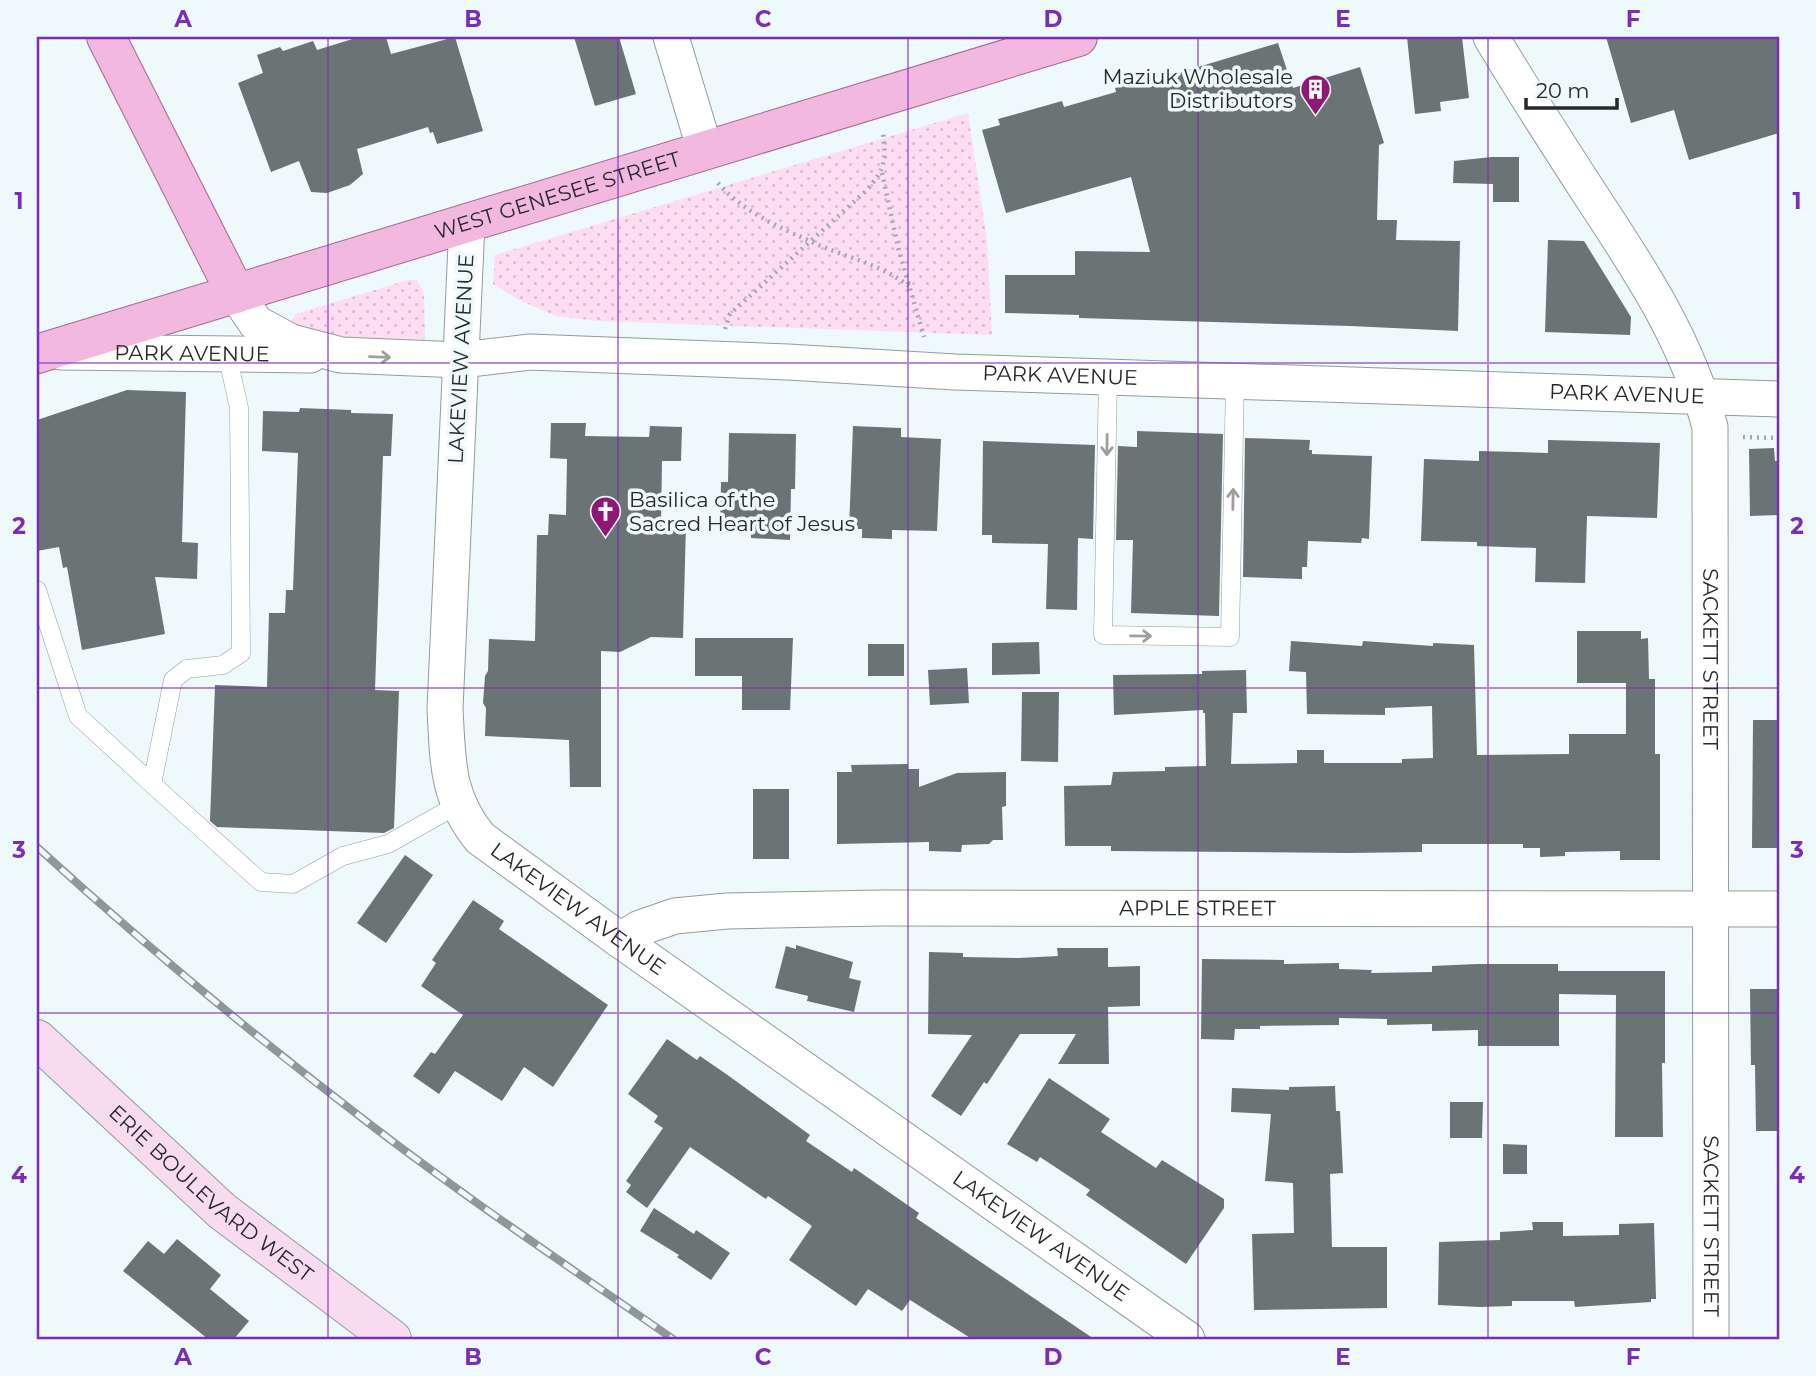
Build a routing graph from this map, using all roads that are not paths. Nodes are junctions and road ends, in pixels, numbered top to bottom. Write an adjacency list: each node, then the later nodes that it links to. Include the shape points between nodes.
1 (106, 37): 7 (main road)
2 (671, 37): 5 (street)
3 (1078, 37): 5 (main road, WEST GENESEE STREET)
4 (1491, 37): 14 (street, SACKETT STREET, via 1635,262 1681,343)
5 (705, 150): 6 (main road, WEST GENESEE STREET)
6 (467, 223): 7 (main road, WEST GENESEE STREET); 11 (street, LAKEVIEW AVENUE)
7 (236, 293): 8 (main road, WEST GENESEE STREET); 10 (street, PARK AVENUE, via 256,323 291,342)
8 (40, 353): 9 (street, PARK AVENUE)
9 (227, 354): 10 (street, PARK AVENUE); 17 (lane, via 239,408 241,653 223,665 187,669 173,680)
10 (341, 355): 11 (street, PARK AVENUE, one-way to 11)
11 (461, 360): 12 (street, PARK AVENUE, via 530,352); 18 (street, LAKEVIEW AVENUE, via 445,709 449,777)
12 (1108, 377): 13 (street, PARK AVENUE); 13 (lane, one-way to 13, via 1104,635 1230,637)
13 (1235, 381): 14 (street, PARK AVENUE)
14 (1702, 396): 15 (street, PARK AVENUE); 19 (street, SACKETT STREET, via 1710,427)
15 (1779, 400)
16 (37, 590): 17 (lane, via 78,716)
17 (152, 784): 18 (lane, via 261,882 293,884 343,856 388,844)
18 (459, 804): 21 (street, LAKEVIEW AVENUE, via 480,838)
19 (1711, 909): 20 (street, APPLE STREET); 21 (street, APPLE STREET, via 727,911 675,916); 25 (street, SACKETT STREET)
20 (1779, 909)
21 (620, 940): 24 (street, LAKEVIEW AVENUE)
22 (37, 1040): 23 (main road, ERIE BOULEVARD WEST, via 222,1211)
23 (392, 1339)
24 (1187, 1339)
25 (1711, 1339)

